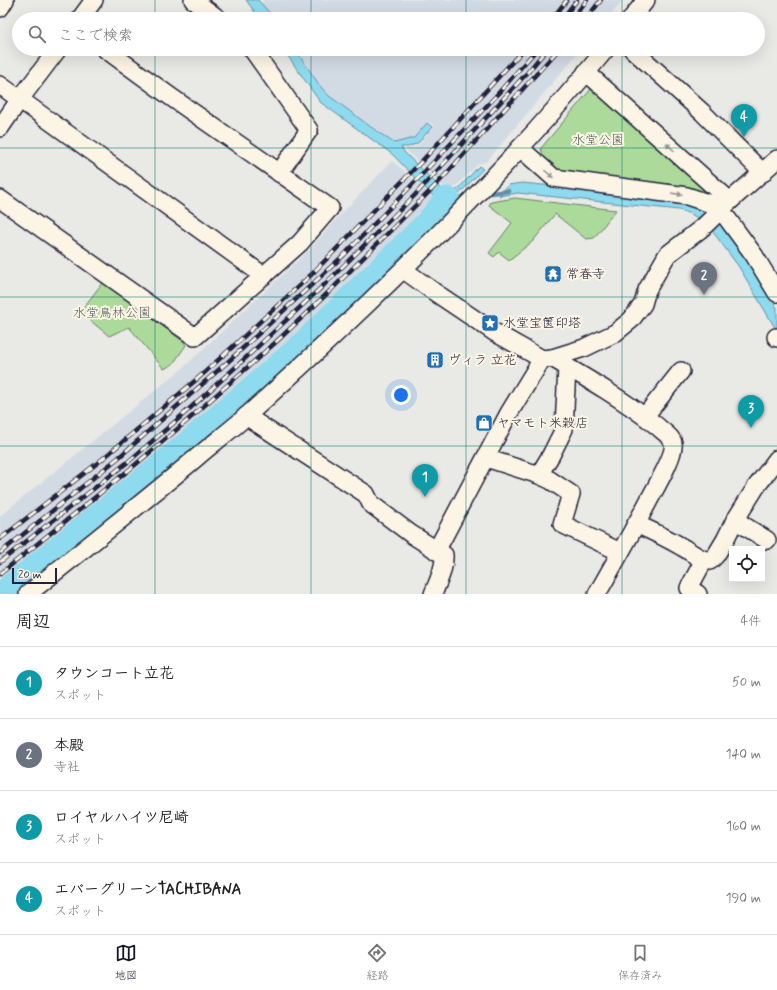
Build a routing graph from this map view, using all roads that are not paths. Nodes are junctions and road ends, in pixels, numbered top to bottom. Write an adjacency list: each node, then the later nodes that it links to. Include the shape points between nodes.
1 (5, 0): 5 (street)
2 (94, 0): 6 (street)
3 (193, 0): 7 (street)
4 (646, 0): 8 (street)
5 (0, 8)
6 (85, 12)
7 (209, 12)
8 (637, 12)
9 (53, 56): 16 (street)
10 (115, 56): 20 (street)
11 (257, 56): 20 (street, via 309,130)
12 (600, 56): 14 (street)
13 (640, 56): 21 (street, via 702,112)
14 (586, 72): 18 (street); 23 (street, one-way to 14)
15 (0, 85): 16 (street)
16 (20, 99): 17 (street); 25 (street)
17 (0, 128)
18 (520, 148): 23 (street, one-way to 23, via 554,178 687,196); 24 (street)
19 (777, 159): 21 (street)
20 (279, 173): 25 (street, via 330,208 300,243)
21 (763, 173): 23 (street)
22 (0, 199): 25 (street, via 195,337)
23 (723, 208): 26 (street); 27 (street, via 667,256 647,290 643,304 630,320 616,332)
24 (404, 270): 27 (street, via 494,332); 29 (street)
25 (264, 276)
26 (777, 293)
27 (554, 361): 30 (street); 31 (street, via 509,413); 33 (street, via 564,429)
28 (681, 371): 30 (street)
29 (246, 416): 37 (street, via 366,494 371,504); 40 (street)
30 (645, 416): 35 (street, via 674,444 662,476)
31 (486, 458): 33 (street); 37 (street)
32 (777, 459): 34 (street)
33 (539, 475): 38 (street, via 571,494 562,524)
34 (735, 520): 36 (street); 39 (street, via 716,555 710,561)
35 (636, 524): 38 (street); 39 (street)
36 (767, 540)
37 (436, 550): 41 (street, via 444,556 445,562)
38 (620, 552): 42 (street)
39 (704, 560): 43 (street, via 689,588)
40 (28, 594)
41 (433, 594)
42 (597, 594)
43 (698, 594)

